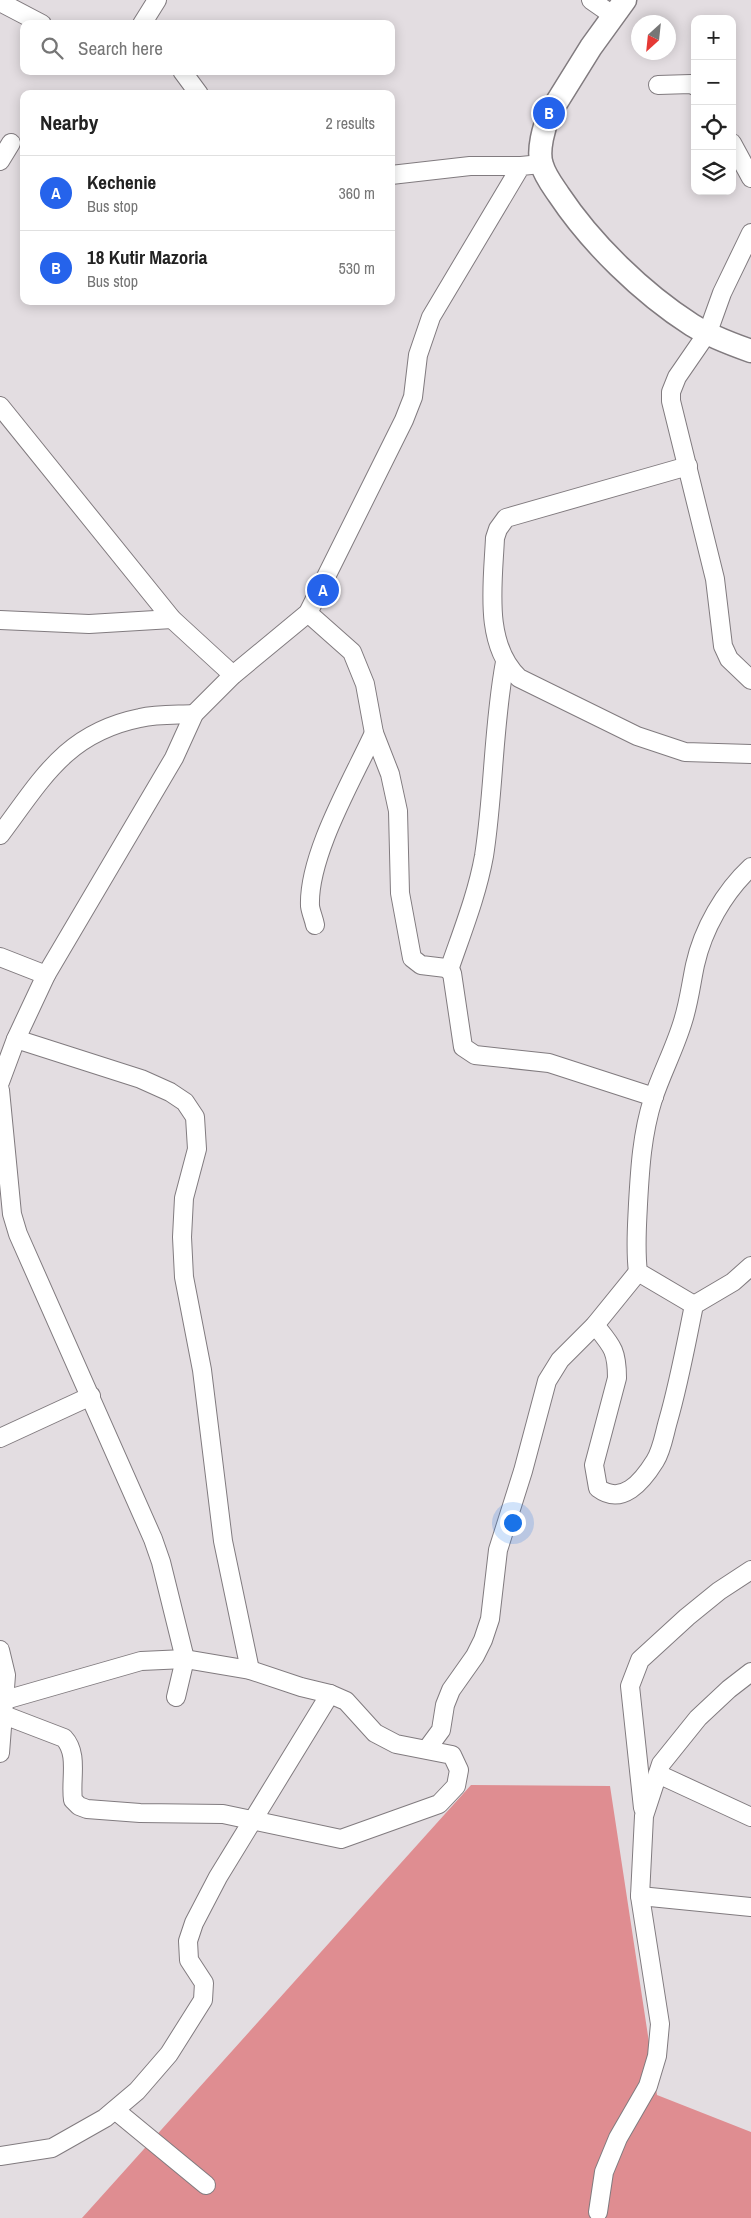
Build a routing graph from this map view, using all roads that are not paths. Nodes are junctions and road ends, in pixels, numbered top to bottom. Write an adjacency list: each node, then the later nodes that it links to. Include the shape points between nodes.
1 (157, 0): 6 (street)
2 (591, 0): 4 (street)
3 (0, 2): 5 (street)
4 (619, 8): 14 (main road, via 550,113)
5 (34, 20)
6 (146, 20)
7 (185, 75): 10 (street)
8 (691, 84): 9 (street)
9 (658, 85)
10 (196, 90)
11 (11, 143): 13 (street)
12 (736, 150): 16 (street)
13 (0, 161)
14 (531, 165): 15 (street, via 470,166); 18 (main road, via 591,236 636,281 693,326); 22 (street, via 431,317 418,355 413,397 404,420)
15 (395, 175)
16 (751, 178)
17 (751, 234): 18 (street, via 722,293)
18 (708, 332): 19 (main road); 21 (street, via 677,377 671,392)
19 (751, 351)
20 (0, 406): 23 (street)
21 (688, 466): 25 (street, via 506,518 495,538 493,594 493,618); 27 (street, via 715,579 723,646 729,659)
22 (308, 613): 26 (street); 29 (street, via 352,652 365,684)
23 (172, 619): 24 (street, via 89,624); 26 (street)
24 (0, 620)
25 (505, 662): 30 (street, via 519,678 637,736 685,752); 35 (street, via 481,870)
26 (234, 675): 28 (street)
27 (751, 680)
28 (194, 714): 31 (street, via 141,718 77,743 54,763); 36 (street, via 174,758)
29 (374, 733): 33 (street, via 321,847 310,895 310,909); 35 (street, via 390,774 398,811 400,893 412,958 427,967)
30 (751, 754)
31 (0, 835)
32 (751, 867): 40 (street, via 717,911 703,940 688,1006)
33 (316, 925)
34 (0, 957): 36 (street)
35 (449, 970): 40 (street, via 460,1037 468,1052 549,1063)
36 (46, 975): 37 (street)
37 (16, 1040): 38 (street); 50 (street, via 141,1079 170,1092 184,1102 195,1117 197,1150 184,1198 184,1277 202,1370 223,1541)
38 (0, 1082)
39 (0, 1090): 45 (street, via 12,1214)
40 (654, 1097): 42 (street, via 643,1134 635,1252)
41 (751, 1266): 43 (street, via 733,1282)
42 (638, 1272): 43 (street); 44 (street)
43 (694, 1305): 44 (street, via 672,1409 655,1461 636,1486 612,1496 598,1488 594,1465 617,1378 617,1363 614,1348)
44 (595, 1325): 55 (street, via 560,1360 547,1381 524,1471 498,1550 490,1619 475,1656 451,1690 441,1730)
45 (91, 1396): 46 (street); 49 (street, via 153,1539)
46 (0, 1438)
47 (751, 1570): 58 (street, via 699,1606 640,1660 630,1686)
48 (0, 1650): 54 (street, via 6,1675)
49 (185, 1659): 50 (street); 53 (street); 54 (street, via 141,1661)
50 (250, 1670): 52 (street, via 300,1688)
51 (751, 1672): 57 (street, via 698,1718 661,1764)
52 (330, 1694): 55 (street, via 346,1701 374,1733 396,1744); 60 (street)
53 (176, 1697)
54 (4, 1707): 56 (street); 60 (street, via 64,1738 69,1744 73,1800 79,1806 140,1813 223,1814)
55 (427, 1749): 60 (street, via 452,1755 460,1770 456,1786 439,1804 341,1839)
56 (0, 1753)
57 (658, 1774): 58 (street); 59 (street)
58 (644, 1816): 61 (street)
59 (751, 1817)
60 (253, 1820): 63 (street, via 218,1877 188,1941 189,1960 204,1984 203,2000 169,2054 138,2091)
61 (640, 1896): 62 (street); 66 (street, via 660,2024 657,2056 648,2086 618,2138 604,2172)
62 (751, 1907)
63 (115, 2110): 64 (street, via 52,2148); 65 (street)
64 (0, 2156)
65 (206, 2185)
66 (598, 2212)

